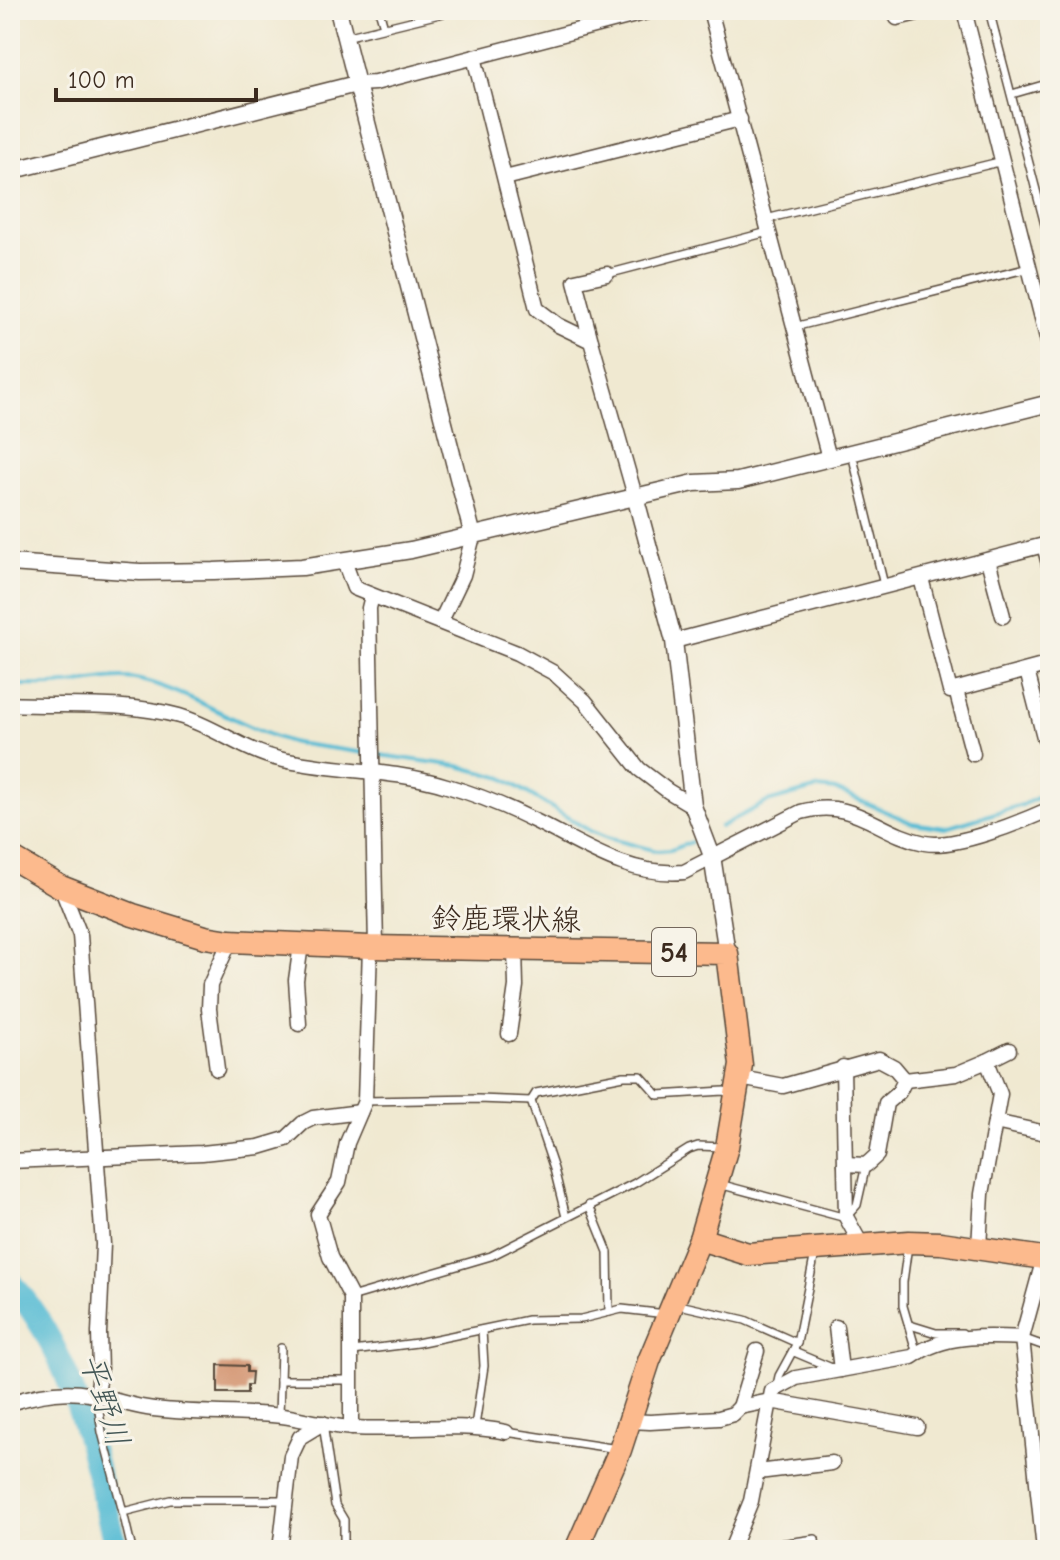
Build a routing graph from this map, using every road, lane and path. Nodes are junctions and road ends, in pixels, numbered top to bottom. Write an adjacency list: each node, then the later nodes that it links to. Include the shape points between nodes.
1 (338, 10): 11 (street)
2 (379, 10): 10 (lane)
3 (456, 10): 10 (lane)
4 (655, 10): 12 (street)
5 (710, 10): 16 (street)
6 (930, 10): 9 (street)
7 (964, 10): 17 (street)
8 (989, 10): 15 (lane)
9 (897, 18)
10 (384, 27): 11 (lane)
11 (344, 37): 14 (street)
12 (474, 57): 14 (street); 19 (street)
13 (1050, 83): 15 (lane)
14 (356, 84): 18 (street); 31 (street)
15 (1012, 94): 21 (lane)
16 (740, 119): 19 (street); 20 (street)
17 (1003, 161): 20 (lane); 22 (street)
18 (10, 171)
19 (505, 178): 25 (street, via 537,309)
20 (768, 226): 23 (lane); 24 (street)
21 (1050, 244)
22 (1030, 268): 24 (lane); 26 (street)
23 (607, 274): 25 (street, via 575,281)
24 (794, 327): 28 (street)
25 (591, 341): 30 (street)
26 (1050, 350)
27 (1050, 403): 28 (street)
28 (829, 458): 30 (street, via 738,481 694,483)
29 (854, 462): 38 (lane)
30 (635, 496): 31 (street); 42 (street)
31 (473, 536): 34 (street); 41 (street, via 463,575)
32 (1047, 545): 33 (street); 36 (street)
33 (988, 560): 37 (street); 40 (street)
34 (344, 561): 35 (street, via 140,572); 39 (street, via 354,588)
35 (10, 563)
36 (1050, 568)
37 (921, 578): 38 (street); 45 (street, via 950,691)
38 (885, 587): 42 (street)
39 (372, 596): 41 (street); 49 (street)
40 (1003, 616)
41 (441, 621): 50 (street, via 554,673 585,701 639,769)
42 (674, 641): 50 (street)
43 (1050, 664): 44 (street)
44 (1027, 671): 45 (street); 47 (street)
45 (956, 690): 48 (street)
46 (10, 704): 49 (street, via 153,710 182,717 270,756)
47 (1044, 737)
48 (973, 754)
49 (373, 768): 52 (street, via 448,786 624,864 684,872); 57 (street)
50 (693, 806): 52 (street)
51 (1050, 809): 52 (street, via 943,845 912,840 835,807 817,808)
52 (712, 856): 59 (street)
53 (10, 857): 54 (main road, 鈴鹿環状線 / 54)
54 (61, 887): 55 (main road, 鈴鹿環状線 / 54, via 166,927); 73 (street, via 80,935)
55 (230, 941): 56 (main road, 鈴鹿環状線 / 54); 65 (street, via 210,985)
56 (301, 945): 57 (main road, 鈴鹿環状線 / 54); 60 (street, via 296,980)
57 (373, 947): 58 (main road, 鈴鹿環状線 / 54); 69 (street)
58 (515, 949): 59 (main road, 鈴鹿環状線 / 54); 61 (street)
59 (727, 953): 67 (main road, 54, via 741,1049)
60 (299, 1024)
61 (509, 1034)
62 (1009, 1050): 63 (street)
63 (987, 1061): 66 (street, via 956,1074); 70 (street, via 1000,1094)
64 (843, 1067): 66 (street, via 879,1059); 67 (street, via 783,1086); 75 (street)
65 (217, 1069)
66 (905, 1080): 76 (street, via 886,1103 877,1155)
67 (737, 1087): 68 (lane, via 658,1095 641,1076 624,1076 536,1093); 72 (main road, 54)
68 (531, 1101): 69 (lane); 79 (lane)
69 (362, 1106): 73 (street, via 313,1118 286,1139 259,1147); 87 (street, via 339,1182 318,1214 330,1257)
70 (995, 1122): 71 (street); 84 (street)
71 (1050, 1134)
72 (727, 1147): 77 (main road, 54); 78 (lane, via 689,1149)
73 (96, 1158): 74 (street); 105 (street, via 104,1274)
74 (10, 1161)
75 (845, 1164): 76 (street); 80 (street)
76 (866, 1165): 80 (lane, via 857,1205)
77 (716, 1183): 80 (lane); 81 (main road, 54)
78 (589, 1205): 79 (lane); 89 (lane, via 608,1252)
79 (566, 1217): 87 (lane, via 491,1256)
80 (846, 1218): 83 (street)
81 (700, 1239): 85 (main road, via 748,1254); 88 (main road, 54)
82 (909, 1242): 83 (main road); 84 (main road); 90 (lane, via 902,1294)
83 (862, 1246): 85 (main road)
84 (979, 1248): 86 (main road)
85 (815, 1251): 96 (lane)
86 (1047, 1259): 94 (street)
87 (351, 1297): 98 (street)
88 (671, 1309): 89 (lane); 96 (lane, via 745,1320); 109 (main road, 54)
89 (609, 1312): 92 (lane)
90 (910, 1325): 93 (lane); 100 (lane)
91 (836, 1327): 101 (street)
92 (482, 1330): 98 (lane); 111 (lane, via 484,1366)
93 (982, 1336): 94 (street); 100 (street, via 946,1341)
94 (1022, 1338): 97 (lane); 127 (street)
95 (281, 1348): 102 (lane)
96 (795, 1348): 101 (lane); 104 (lane)
97 (1050, 1348)
98 (353, 1351): 103 (street)
99 (757, 1351): 107 (street)
100 (917, 1354): 101 (street)
101 (840, 1371): 104 (street, via 796,1378)
102 (280, 1380): 103 (lane); 108 (lane)
103 (352, 1380): 113 (street)
104 (773, 1394): 107 (street); 112 (street); 117 (street)
105 (92, 1395): 106 (street, via 60,1392); 108 (street, via 146,1408); 119 (lane)
106 (10, 1403)
107 (740, 1407): 109 (street, via 719,1418)
108 (279, 1416): 110 (street)
109 (630, 1421): 115 (main road, 54)
110 (323, 1423): 113 (street); 118 (street, via 300,1437 291,1456); 122 (lane, via 335,1505 344,1520)
111 (475, 1426): 113 (street); 114 (street)
112 (917, 1427)
113 (351, 1428)
114 (506, 1432): 115 (lane)
115 (620, 1450): 123 (main road, 54)
116 (832, 1463): 117 (street)
117 (758, 1472): 124 (street)
118 (284, 1500): 119 (lane, via 170,1500); 121 (street)
119 (123, 1512): 120 (lane)
120 (132, 1550)
121 (280, 1550)
122 (344, 1550)
123 (576, 1550)
124 (731, 1550)
125 (738, 1550): 126 (lane, via 815,1539)
126 (816, 1550)
127 (1044, 1550)

